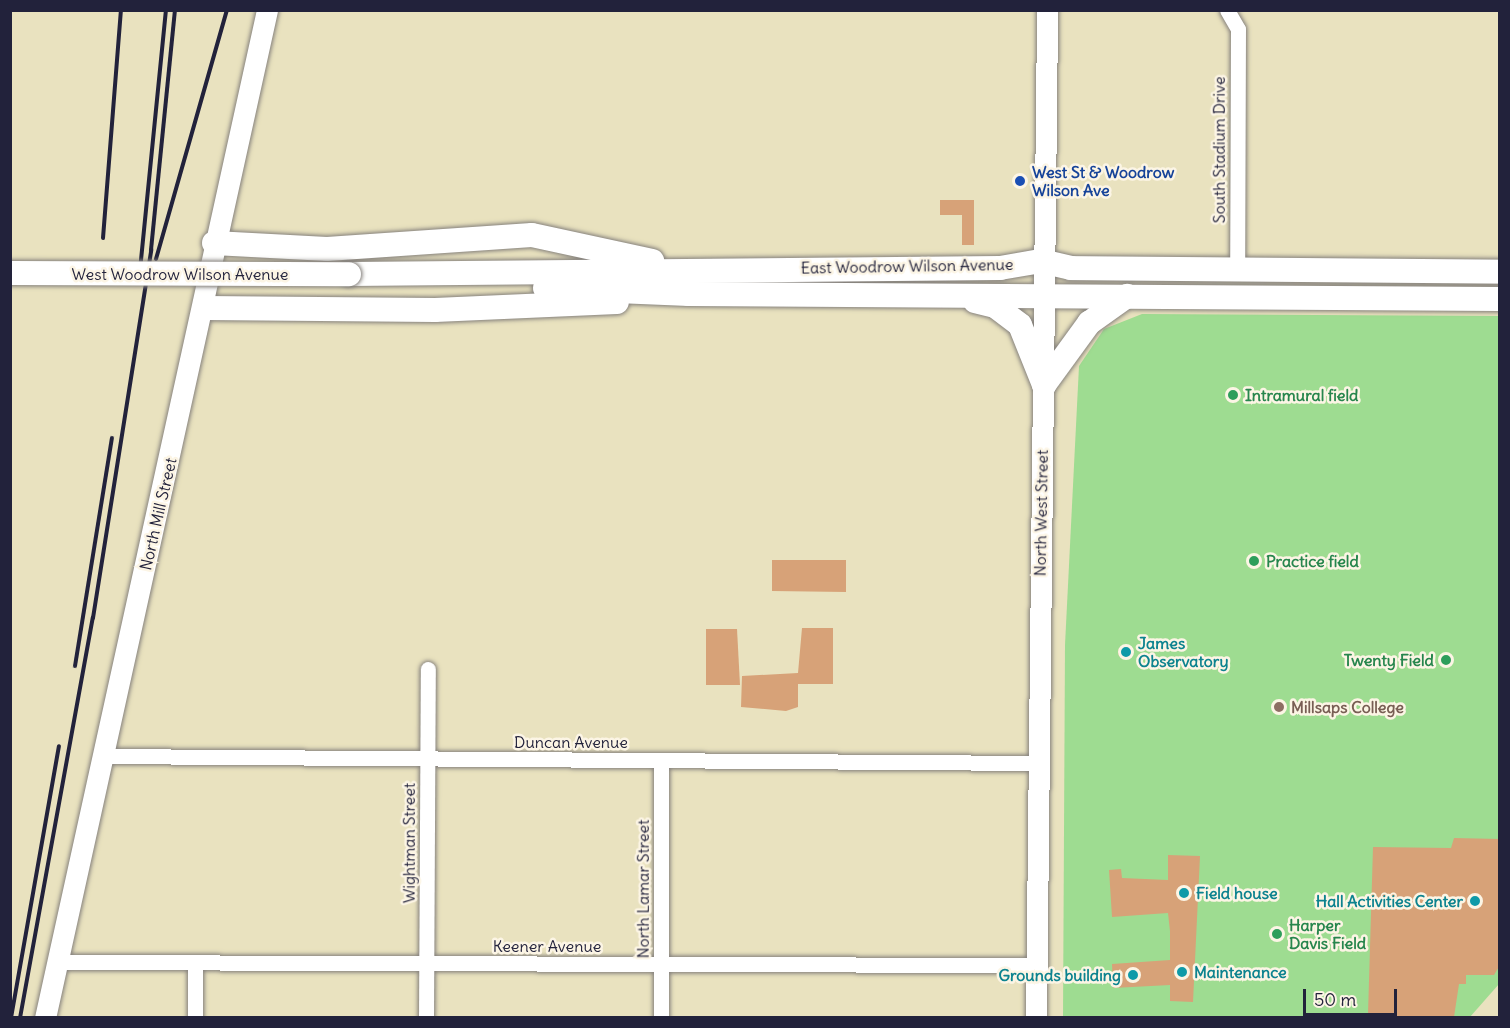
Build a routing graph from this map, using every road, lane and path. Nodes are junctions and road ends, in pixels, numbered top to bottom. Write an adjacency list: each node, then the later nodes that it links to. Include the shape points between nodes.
1 (267, 10): 5 (street, North Mill Street)
2 (1047, 10): 6 (street, North West Street, via 1045,255)
3 (1227, 10): 8 (street, South Stadium Drive, via 1238,29)
4 (498, 237): 5 (main road, via 327,249); 7 (main road, via 559,239); 11 (main road, via 515,244 522,257)
5 (214, 243): 19 (street, North Mill Street)
6 (1041, 261): 7 (main road, East Woodrow Wilson Avenue, via 1000,268); 8 (main road, East Woodrow Wilson Avenue, via 1071,268); 16 (street, North West Street)
7 (682, 268): 11 (main road, East Woodrow Wilson Avenue)
8 (1237, 270): 9 (main road, East Woodrow Wilson Avenue)
9 (1500, 272)
10 (10, 273): 12 (main road, West Woodrow Wilson Avenue, bridge)
11 (507, 274): 12 (main road, East Woodrow Wilson Avenue)
12 (349, 280): 13 (main road, West Woodrow Wilson Avenue); 14 (main road, East Woodrow Wilson Avenue)
13 (10, 286)
14 (689, 294): 15 (main road, East Woodrow Wilson Avenue); 19 (main road, via 575,307)
15 (950, 295): 16 (main road, East Woodrow Wilson Avenue); 20 (main road, via 995,306 1020,325)
16 (1045, 295): 17 (main road, East Woodrow Wilson Avenue); 20 (street, North West Street)
17 (1127, 296): 18 (main road, East Woodrow Wilson Avenue); 20 (main road, via 1089,322)
18 (1500, 299)
19 (205, 308): 22 (street, North Mill Street)
20 (1044, 385): 25 (street, North West Street)
21 (428, 669): 23 (street, Wightman Street)
22 (103, 756): 23 (street, Duncan Avenue); 26 (street, North Mill Street)
23 (427, 759): 24 (street, Duncan Avenue); 28 (street, Wightman Street)
24 (661, 761): 25 (street, Duncan Avenue); 29 (street, North Lamar Street)
25 (1038, 763): 30 (street, North West Street)
26 (58, 962): 27 (street, Keener Avenue); 31 (street, North Mill Street)
27 (195, 963): 28 (street, Keener Avenue); 32 (street)
28 (426, 963): 29 (street, Keener Avenue); 33 (street, Wightman Street)
29 (661, 964): 30 (street, Keener Avenue); 34 (street, North Lamar Street)
30 (1037, 965): 35 (street, North West Street)
31 (45, 1017)
32 (195, 1017)
33 (426, 1017)
34 (660, 1017)
35 (1036, 1017)

